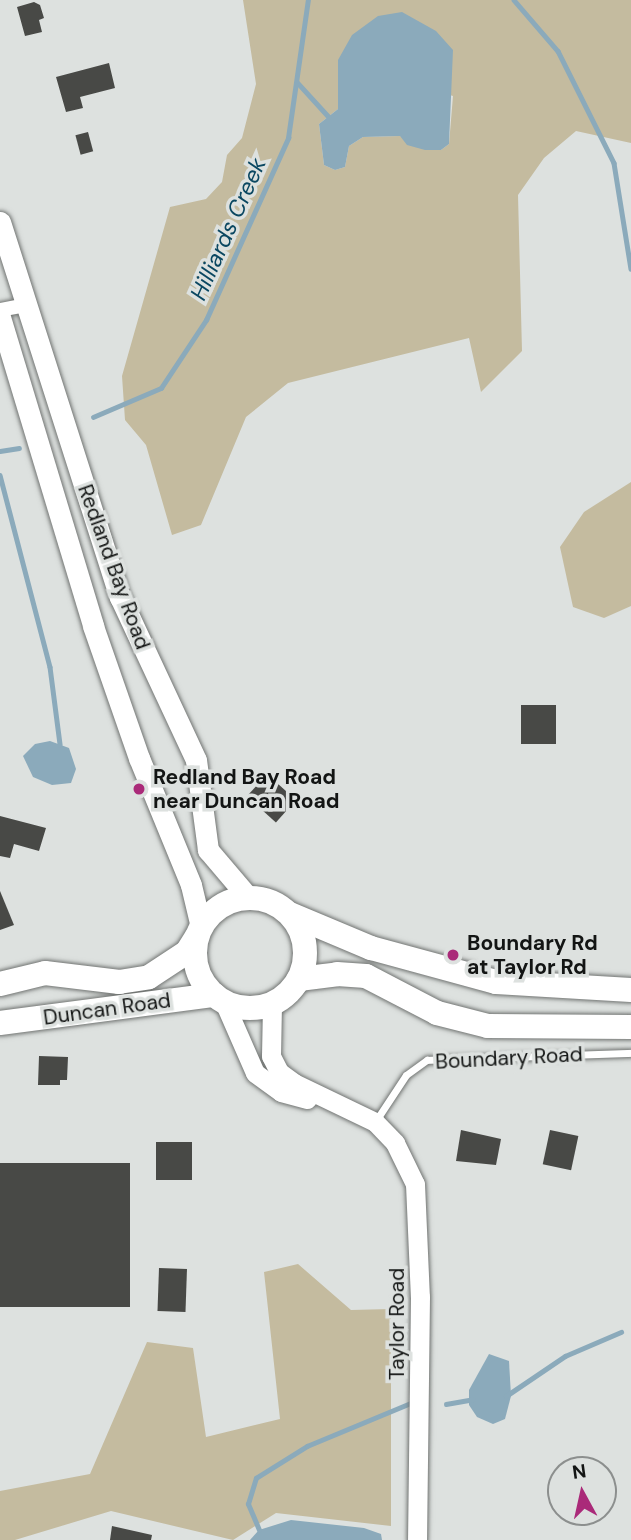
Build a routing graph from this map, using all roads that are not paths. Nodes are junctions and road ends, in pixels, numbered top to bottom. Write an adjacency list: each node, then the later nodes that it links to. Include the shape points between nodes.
1 (0, 222): 2 (main road, Redland Bay Road)
2 (26, 305): 3 (street); 5 (main road, Redland Bay Road, via 120,597 197,760 208,850)
3 (0, 310)
4 (0, 317): 7 (main road, Redland Bay Road, via 93,626 139,758 191,885)
5 (248, 897): 6 (highway, via 278,905); 7 (highway, via 221,906)
6 (290, 914): 8 (highway, via 299,925 306,952); 10 (highway, via 371,948 483,979 577,990)
7 (199, 932): 9 (highway, Duncan Road, via 177,960 149,976 119,982 45,973); 11 (highway, via 197,968)
8 (299, 979): 12 (highway); 14 (highway, Boundary Road, via 366,976 437,1013 488,1026)
9 (0, 984)
10 (631, 990)
11 (219, 998): 12 (highway, via 239,1007); 13 (highway, Duncan Road); 16 (street, via 235,1019 248,1061 265,1084)
12 (272, 1004): 16 (street, Taylor Road, via 271,1056 279,1072)
13 (0, 1023)
14 (631, 1027)
15 (631, 1053): 16 (lane, Boundary Road, via 427,1060 406,1075)
16 (374, 1122): 17 (street, Taylor Road, via 407,1161 419,1214)
17 (417, 1540)

